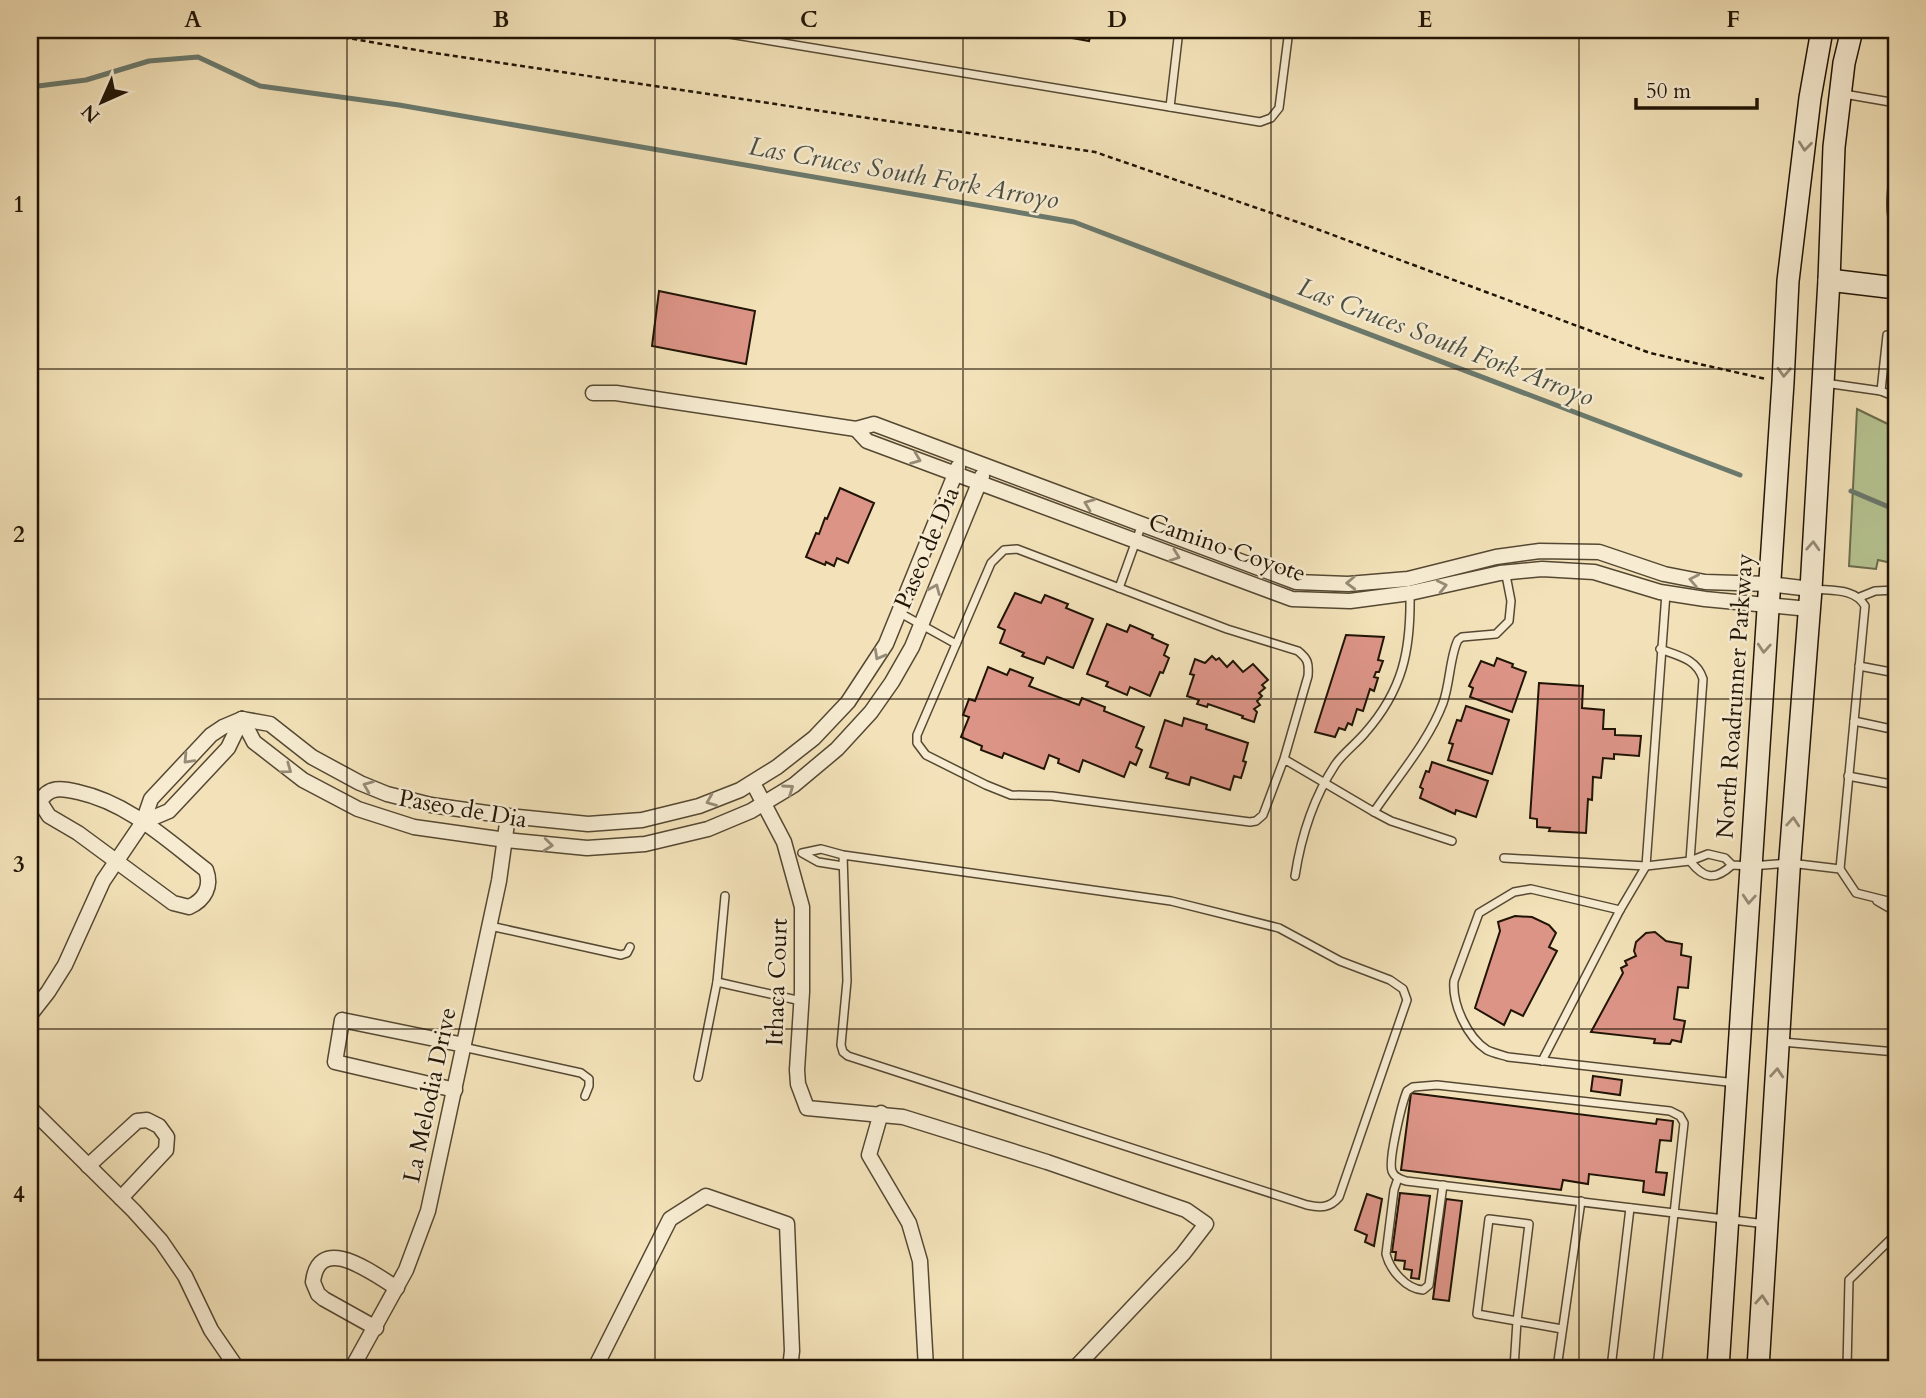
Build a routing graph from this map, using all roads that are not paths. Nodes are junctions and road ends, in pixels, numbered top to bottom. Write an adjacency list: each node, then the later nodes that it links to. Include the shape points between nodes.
1 (705, 30): 8 (lane)
2 (1180, 30): 8 (lane)
3 (1289, 30): 8 (lane, via 1279,108 1270,118 1260,122)
4 (1822, 30): 27 (main road, North Roadrunner Parkway, one-way to 27, via 1788,281)
5 (1852, 30): 6 (main road)
6 (1840, 93): 7 (lane); 11 (main road)
7 (1896, 103)
8 (1170, 107)
9 (1896, 154): 10 (lane, via 1892,223)
10 (1896, 231)
11 (1829, 280): 12 (main road); 14 (main road)
12 (1896, 288)
13 (1887, 335): 15 (lane)
14 (1823, 383): 15 (lane); 33 (main road, one-way to 14)
15 (1881, 391): 17 (lane)
16 (593, 393): 18 (street, Camino Coyote)
17 (1896, 397)
18 (856, 429): 19 (street, Camino Coyote, via 874,424); 21 (street, Camino Coyote, one-way to 21, via 867,441)
19 (963, 457): 20 (street, Camino Coyote); 21 (street, Paseo de Dia)
20 (986, 466): 22 (street, Paseo de Dia); 23 (street, Camino Coyote, one-way to 20)
21 (955, 474): 22 (street, Camino Coyote); 35 (street, Paseo de Dia)
22 (979, 484): 24 (street, Camino Coyote); 36 (street, Paseo de Dia, one-way to 22)
23 (1142, 524): 24 (lane); 28 (street, Camino Coyote, one-way to 23, via 1296,582)
24 (1135, 541): 28 (street, Camino Coyote, one-way to 28, via 1292,599 1350,601); 29 (lane)
25 (1502, 556): 26 (lane); 27 (street, Camino Coyote, one-way to 25, via 1705,582 1599,552); 28 (street, Camino Coyote)
26 (1506, 573): 28 (street, Camino Coyote, one-way to 26); 31 (street, Camino Coyote, via 1542,569 1594,572); 51 (lane, via 1509,621 1496,634 1458,640 1443,706)
27 (1768, 584): 33 (street, Camino Coyote); 34 (main road, North Roadrunner Parkway)
28 (1409, 586): 46 (lane, via 1411,630 1397,684 1385,707 1336,763)
29 (1119, 588): 37 (lane, via 1017,549 1004,550 990,563); 44 (lane, via 1306,657 1308,676)
30 (1896, 590): 32 (lane)
31 (1666, 593): 34 (street, Camino Coyote); 38 (lane)
32 (1860, 597): 33 (lane, via 1847,592); 39 (lane, via 1865,606)
33 (1810, 599): 34 (street, Camino Coyote); 61 (main road, one-way to 33)
34 (1767, 606): 64 (main road, North Roadrunner Parkway, one-way to 64)
35 (900, 613): 36 (lane); 47 (street, Paseo de Dia, one-way to 47, via 878,659 848,702 802,748)
36 (920, 625): 37 (lane); 50 (street, Paseo de Dia, one-way to 36, via 818,767 856,729 897,674)
37 (956, 644): 44 (lane, via 917,743 926,755 1011,795 1052,796 1250,822 1263,815)
38 (1660, 649): 60 (lane, via 1690,660 1703,679); 63 (lane)
39 (1859, 666): 40 (lane); 42 (lane)
40 (1896, 673)
41 (242, 719): 52 (street, Paseo de Dia, one-way to 41, via 431,805 374,789 323,764 270,724); 53 (street, via 228,748 169,811); 53 (street, one-way to 53, via 211,735 156,793); 54 (street, Paseo de Dia, one-way to 54, via 264,751 344,802 414,827)
42 (1854, 721): 43 (lane); 45 (lane)
43 (1896, 730)
44 (1284, 759): 46 (lane)
45 (1849, 776): 48 (lane); 65 (lane)
46 (1326, 782): 51 (lane); 66 (lane, via 1306,825)
47 (752, 783): 50 (street, Ithaca Court); 52 (street, Paseo de Dia, one-way to 52, via 699,806 628,822)
48 (1896, 785)
49 (35, 801): 53 (street, via 48,792 70,790 117,804); 59 (street, via 49,816)
50 (765, 803): 54 (street, Paseo de Dia, one-way to 50, via 580,848 645,844 708,828); 56 (street, Ithaca Court)
51 (1374, 812): 55 (lane)
52 (508, 816): 54 (street, La Melodia Drive)
53 (143, 822): 59 (street); 59 (street, via 206,870 209,886 203,896 189,907 178,906)
54 (506, 841): 72 (street, La Melodia Drive)
55 (1452, 841)
56 (795, 854): 57 (lane, via 821,849); 62 (lane); 75 (street, Ithaca Court, via 802,906)
57 (843, 855): 62 (lane); 62 (lane, via 1171,901 1279,928 1399,986 1406,1000 1339,1197 1320,1208 1307,1205 848,1056 841,1045 846,981)
58 (1504, 858): 63 (lane)
59 (115, 860): 76 (street, via 65,965)
60 (1690, 861): 63 (lane); 64 (lane, via 1708,854); 64 (lane, via 1698,871 1717,876)
61 (1790, 863): 64 (lane); 65 (lane); 77 (main road)
62 (843, 866)
63 (1646, 866): 70 (lane)
64 (1741, 866): 82 (main road, North Roadrunner Parkway, one-way to 82)
65 (1840, 869): 68 (lane, via 1852,888)
66 (1295, 876)
67 (725, 896): 74 (lane)
68 (1871, 898): 69 (lane); 71 (lane)
69 (1896, 903)
70 (1620, 911): 80 (lane); 80 (lane, via 1531,889 1514,892 1490,906 1473,923 1453,991 1472,1036 1489,1051)
71 (1896, 912)
72 (490, 926): 73 (lane, via 621,955); 78 (street, La Melodia Drive)
73 (630, 947)
74 (716, 982): 75 (lane); 81 (lane)
75 (802, 1001): 86 (street, Ithaca Court, via 797,1070 807,1108)
76 (30, 1015)
77 (1779, 1042): 79 (lane); 95 (main road, one-way to 77)
78 (464, 1046): 83 (street, La Melodia Drive); 83 (street, via 342,1020 335,1062); 84 (lane, via 581,1073 589,1079)
79 (1896, 1052)
80 (1542, 1061): 82 (lane)
81 (698, 1077)
82 (1736, 1083): 94 (main road, North Roadrunner Parkway)
83 (455, 1090): 97 (street, La Melodia Drive, via 428,1211)
84 (585, 1096)
85 (30, 1108): 87 (street)
86 (881, 1113): 105 (street, via 869,1155 909,1223 920,1261); 106 (street, via 1186,1210 1206,1224)
87 (88, 1166): 90 (street); 90 (street, via 132,1123 147,1120 159,1126 167,1137 166,1150)
88 (1398, 1178): 89 (lane); 89 (lane, via 1386,1254 1395,1273 1415,1290 1429,1284); 93 (lane, via 1391,1158 1404,1099 1413,1087 1437,1085 1670,1111 1684,1123)
89 (1443, 1185): 91 (lane)
90 (121, 1198): 101 (street, via 174,1258 211,1330)
91 (1581, 1201): 92 (lane); 100 (lane)
92 (1630, 1208): 93 (lane); 109 (lane)
93 (1676, 1214): 94 (lane); 110 (lane)
94 (1728, 1220): 95 (lane); 111 (main road, North Roadrunner Parkway)
95 (1767, 1224): 112 (main road, one-way to 95)
96 (1896, 1234): 113 (lane, via 1849,1280)
97 (397, 1288): 99 (street, La Melodia Drive); 99 (street, via 339,1257 328,1258 319,1266 313,1282 318,1294)
98 (1517, 1321): 98 (lane, via 1476,1314 1489,1219 1529,1224); 100 (lane); 107 (lane)
99 (376, 1328): 102 (street, La Melodia Drive)
100 (1562, 1329): 108 (lane)
101 (237, 1368)
102 (352, 1368)
103 (595, 1368): 104 (street, via 670,1219 706,1196 787,1224)
104 (790, 1368)
105 (926, 1368)
106 (1075, 1368)
107 (1514, 1368)
108 (1557, 1368)
109 (1611, 1368)
110 (1657, 1368)
111 (1718, 1368)
112 (1758, 1368)
113 (1847, 1368)

